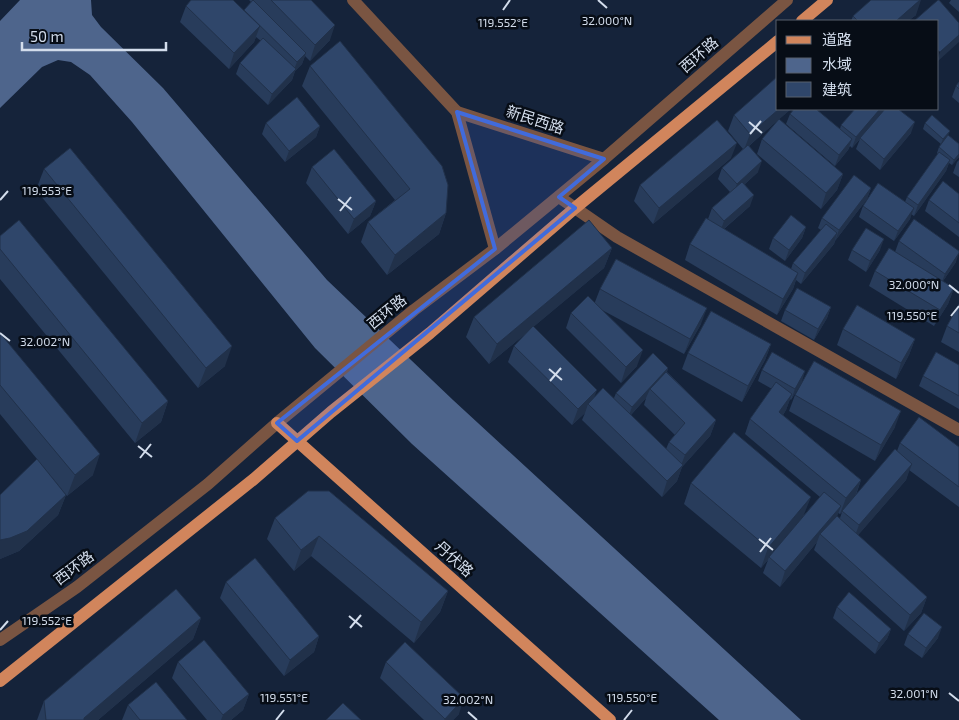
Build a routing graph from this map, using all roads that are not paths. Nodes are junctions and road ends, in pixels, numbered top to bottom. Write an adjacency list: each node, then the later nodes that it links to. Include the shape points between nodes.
1 (353, 0): 6 (street, 新民西路)
2 (787, 0): 7 (street, 西环路)
3 (828, 0): 4 (main road)
4 (803, 20)
5 (776, 43): 9 (main road)
6 (457, 112): 7 (street, 新民西路); 10 (street, 新民西路)
7 (604, 160): 8 (street, 西环路)
8 (559, 197): 9 (street); 10 (street, 西环路)
9 (575, 208): 12 (street, via 617,237); 13 (main road)
10 (496, 249): 11 (street, 西环路, via 414,310)
11 (278, 423): 13 (main road, 丹伏路); 14 (street, 西环路, via 208,484 77,587)
12 (959, 430)
13 (298, 441): 15 (main road); 16 (main road, 丹伏路)
14 (0, 640)
15 (0, 681)
16 (610, 720)

